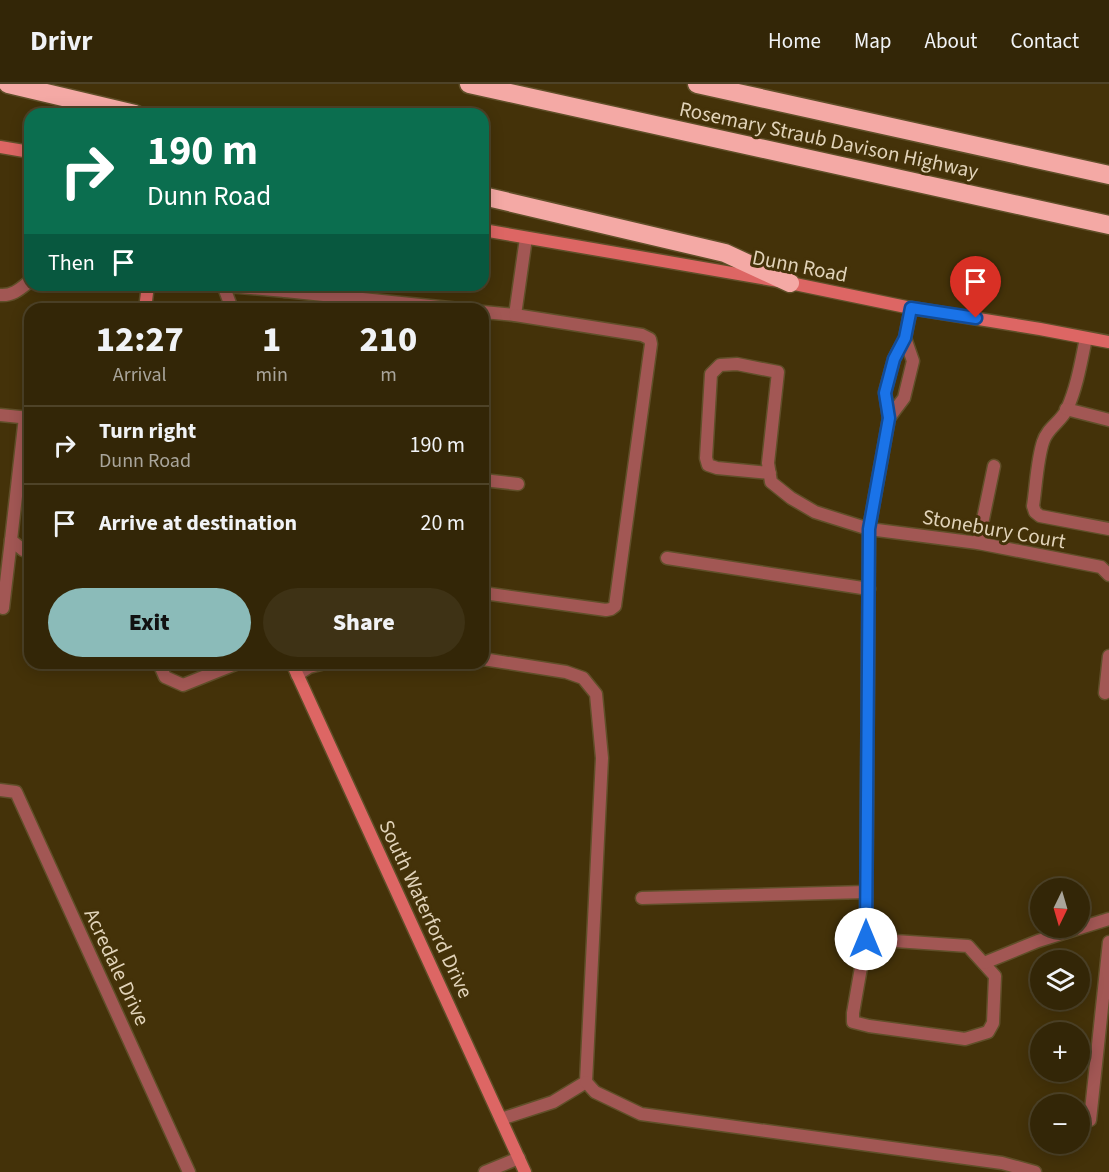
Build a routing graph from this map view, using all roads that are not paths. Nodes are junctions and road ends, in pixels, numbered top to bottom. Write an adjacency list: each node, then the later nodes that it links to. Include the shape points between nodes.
1 (8, 84): 4 (highway)
2 (469, 84): 9 (highway, Rosemary Straub Davison Highway)
3 (697, 84): 7 (highway, Rosemary Straub Davison Highway)
4 (110, 108)
5 (0, 147): 6 (street)
6 (24, 151)
7 (1109, 175)
8 (489, 197): 12 (highway, via 725,253)
9 (1109, 225)
10 (489, 231): 11 (street, Dunn Road)
11 (526, 238): 12 (street, Dunn Road); 19 (street)
12 (790, 284): 17 (street, Dunn Road)
13 (24, 285): 15 (street, via 8,296)
14 (311, 291): 16 (street)
15 (0, 295)
16 (410, 303)
17 (911, 308): 20 (street); 21 (street, Dunn Road)
18 (489, 313): 19 (street)
19 (515, 315): 41 (street, via 642,334 651,344 615,606 606,610)
20 (905, 338): 26 (street, via 894,359 885,393); 26 (street, via 913,361 904,398)
21 (1086, 338): 22 (street, Dunn Road); 23 (street)
22 (1109, 342)
23 (1064, 413): 27 (street); 34 (street, via 1042,445 1035,512)
24 (0, 415): 25 (street)
25 (24, 418)
26 (889, 418): 33 (street)
27 (1109, 420)
28 (24, 441): 35 (street)
29 (994, 466): 36 (street)
30 (770, 473): 30 (street, via 708,465 711,374 720,366 737,364 778,372); 33 (street, Stonebury Court, via 771,482 815,512)
31 (489, 481): 32 (street)
32 (518, 484)
33 (869, 529): 36 (street, Stonebury Court); 40 (street)
34 (1109, 529)
35 (11, 540): 37 (street); 42 (street)
36 (978, 543): 39 (street, Stonebury Court, via 1101,567)
37 (24, 550)
38 (667, 558): 40 (street)
39 (1109, 575)
40 (869, 589): 50 (street)
41 (489, 594)
42 (3, 608)
43 (1109, 656): 48 (street)
44 (489, 660): 56 (street, via 566,672 583,678 596,694 602,758)
45 (162, 669): 46 (street, via 165,677 183,685)
46 (223, 669)
47 (294, 669): 57 (street, South Waterford Drive)
48 (1105, 693)
49 (0, 790): 60 (street, Acredale Drive, via 16,792)
50 (866, 892): 51 (street); 53 (street)
51 (642, 898)
52 (1109, 919): 55 (street)
53 (866, 939): 55 (street, via 968,946); 55 (street, via 853,1022 869,1026 965,1039 988,1032 993,1023 995,976)
54 (1109, 942): 58 (street)
55 (984, 963)
56 (586, 1082): 57 (street, via 553,1102); 63 (street, via 595,1092 641,1114 1002,1162)
57 (501, 1119): 59 (street, South Waterford Drive)
58 (1090, 1120)
59 (519, 1158): 61 (street); 62 (street, South Waterford Drive)
60 (189, 1172)
61 (485, 1172)
62 (525, 1172)
63 (1035, 1172)

